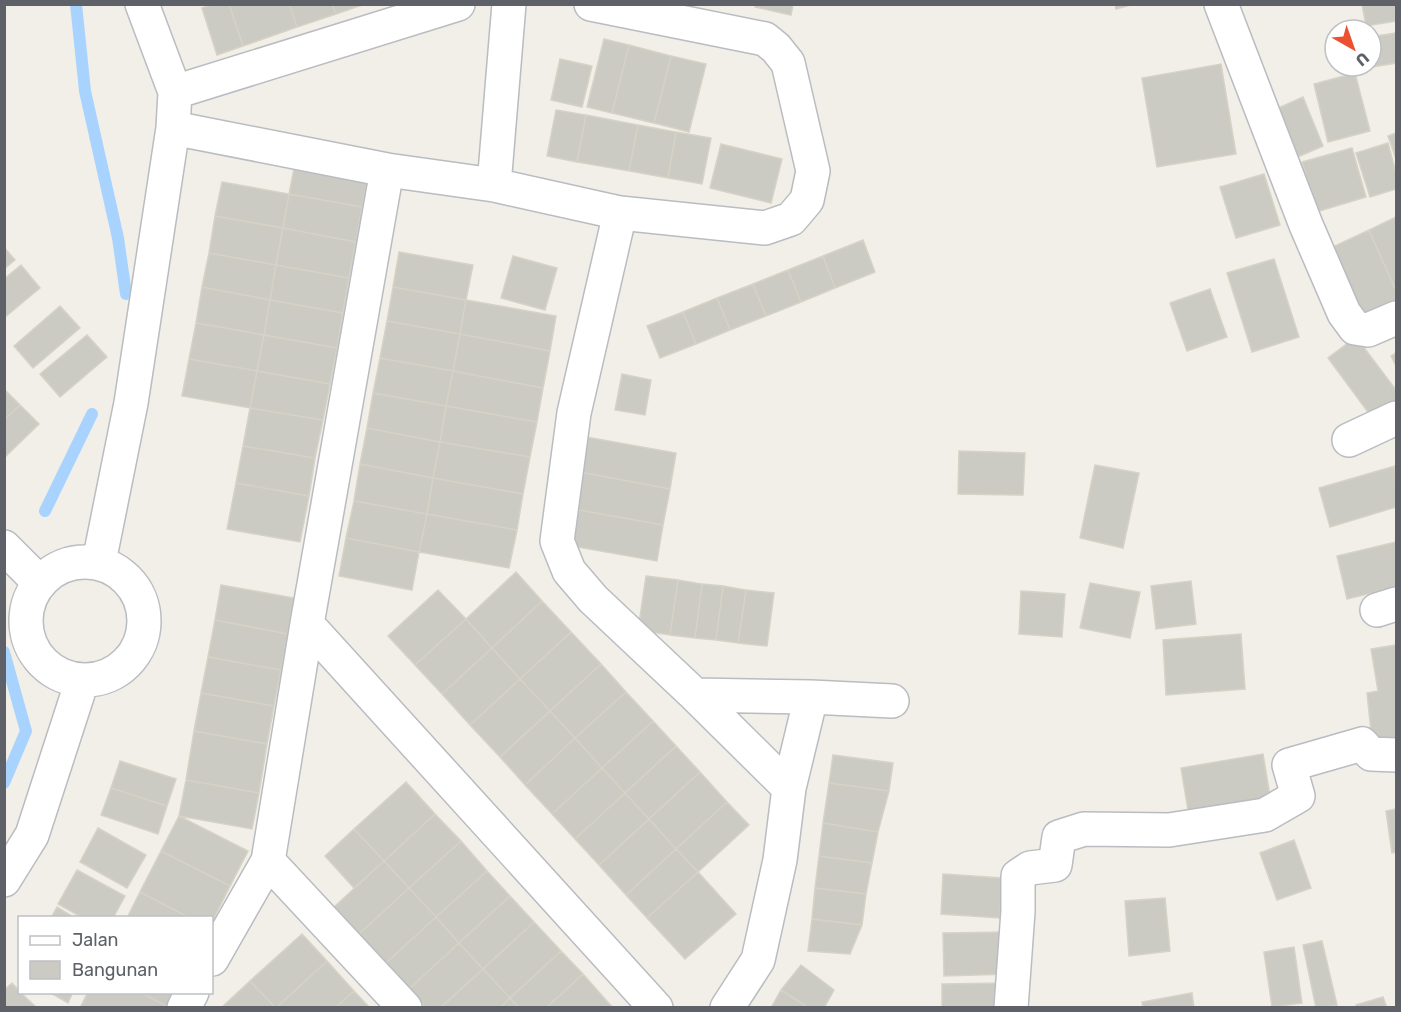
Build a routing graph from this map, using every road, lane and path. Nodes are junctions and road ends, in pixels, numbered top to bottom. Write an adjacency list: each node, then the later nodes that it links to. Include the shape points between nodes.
1 (142, 4): 6 (street)
2 (458, 4): 6 (street)
3 (508, 4): 9 (street)
4 (591, 4): 10 (street, via 765,39 788,63 813,171 807,200 791,219 765,228)
5 (1221, 4): 11 (street, via 1344,314 1355,328 1368,330)
6 (175, 92): 7 (street)
7 (173, 128): 8 (street); 15 (street, via 131,403)
8 (387, 170): 9 (street); 17 (street)
9 (494, 185): 10 (street)
10 (620, 213): 19 (street, via 574,413 557,540 569,571 593,600)
11 (1396, 318)
12 (1396, 418): 13 (street)
13 (1348, 440)
14 (4, 547): 16 (street)
15 (99, 562): 16 (street, via 66,564); 18 (street, via 124,576 141,600 144,629 133,656 111,674)
16 (39, 582): 18 (street, via 25,613 30,645 51,671)
17 (307, 624): 24 (street); 30 (street)
18 (82, 681): 25 (street, via 32,835)
19 (695, 695): 20 (street); 23 (street)
20 (811, 697): 21 (street); 23 (street)
21 (892, 701)
22 (1396, 755): 32 (street, via 1371,754 1362,744 1289,765 1298,796 1265,815 1169,830 1084,829 1059,837 1054,865 1030,868 1018,876)
23 (789, 788): 31 (street, via 780,860 758,960)
24 (268, 861): 26 (street); 29 (street)
25 (4, 880)
26 (213, 957)
27 (191, 994): 28 (street)
28 (184, 1008)
29 (405, 1008)
30 (656, 1008)
31 (727, 1008)
32 (1011, 1008)

